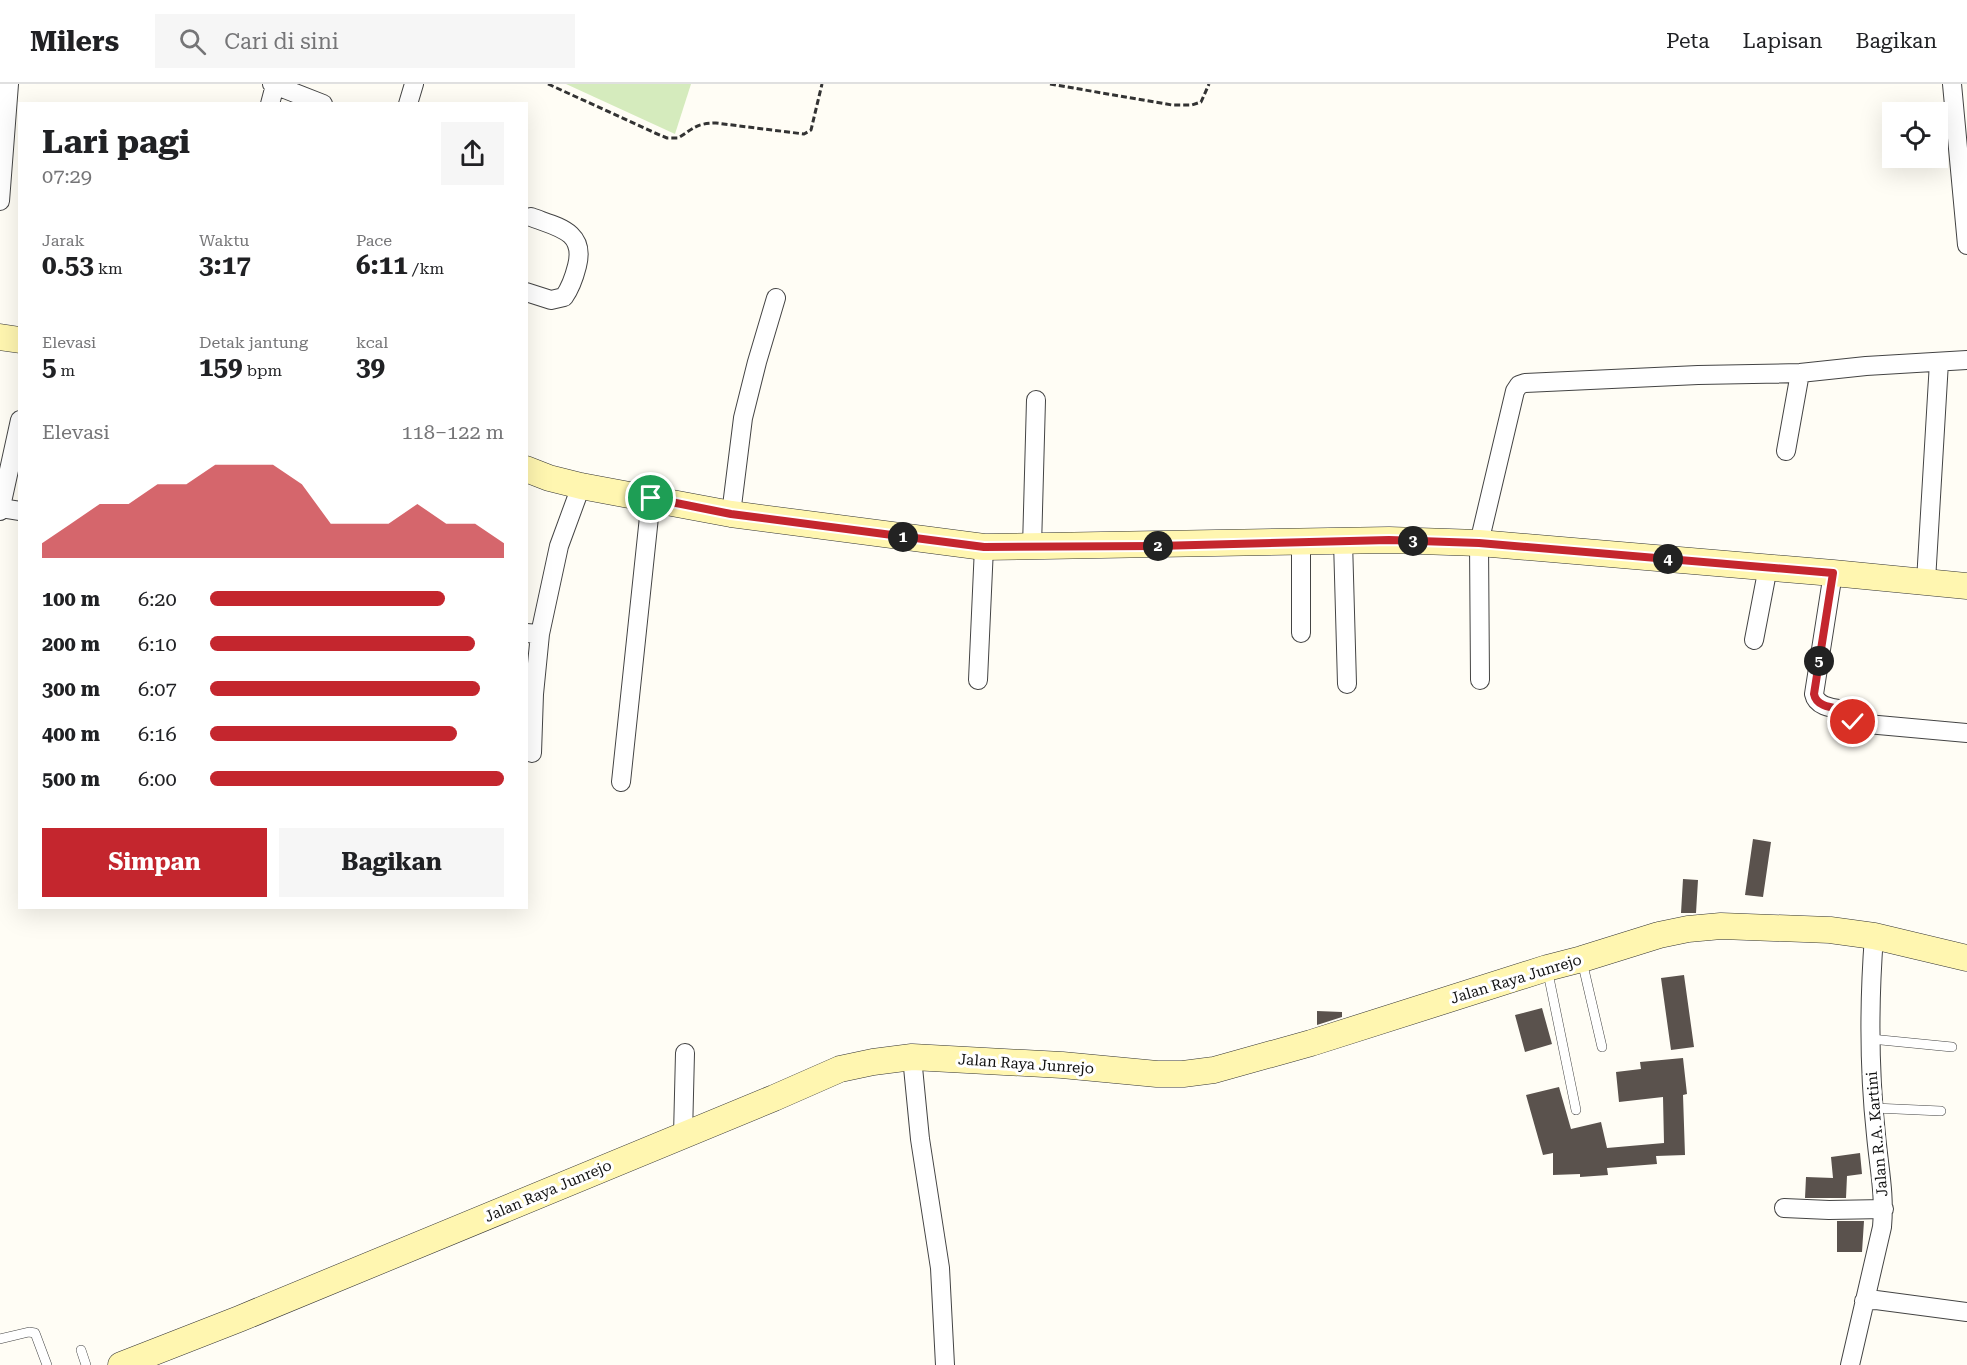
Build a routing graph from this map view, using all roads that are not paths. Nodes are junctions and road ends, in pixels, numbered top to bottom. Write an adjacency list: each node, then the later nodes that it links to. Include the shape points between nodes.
1 (9, 84): 8 (street)
2 (414, 84): 7 (street)
3 (1952, 84): 10 (street)
4 (273, 85): 5 (street); 6 (street)
5 (270, 102)
6 (319, 102)
7 (409, 102)
8 (0, 201)
9 (531, 218): 11 (street, via 565,230 579,248 571,287 564,297 551,300)
10 (1967, 245)
11 (528, 293)
12 (776, 298): 26 (street, via 743,418)
13 (0, 337): 14 (street)
14 (18, 340)
15 (1967, 360): 16 (street)
16 (1939, 362): 17 (street); 34 (street)
17 (1800, 373): 20 (street); 29 (street, via 1522,384 1515,391)
18 (1036, 400): 31 (street)
19 (18, 429): 24 (street)
20 (1786, 451)
21 (528, 470): 22 (street)
22 (581, 486): 23 (street); 37 (street)
23 (651, 498): 26 (street); 44 (street)
24 (0, 509): 25 (street)
25 (18, 511)
26 (731, 514): 30 (street)
27 (1343, 541): 28 (street); 29 (street); 41 (street)
28 (1301, 542): 31 (street); 36 (street)
29 (1479, 543): 32 (street); 40 (street)
30 (984, 547): 31 (street); 39 (street)
31 (1032, 547)
32 (1768, 567): 33 (street); 38 (street)
33 (1833, 573): 34 (street); 42 (street, via 1814,694 1820,705 1851,711 1856,723)
34 (1926, 581): 35 (street)
35 (1967, 586)
36 (1301, 633)
37 (533, 634): 43 (street)
38 (1754, 640)
39 (978, 680)
40 (1480, 680)
41 (1347, 684)
42 (1967, 733)
43 (532, 753)
44 (621, 782)
45 (1874, 936): 46 (street, Jalan Raya Junrejo); 47 (street, Jalan Raya Junrejo, via 1830,930 1721,926 1659,935); 49 (street, Jalan R.A. Kartini)
46 (1967, 958)
47 (1582, 959): 48 (street, Jalan Raya Junrejo); 50 (lane)
48 (1546, 968): 53 (street, Jalan Raya Junrejo, via 1214,1070 1157,1074); 55 (lane)
49 (1871, 1039): 51 (lane); 54 (street, Jalan R.A. Kartini)
50 (1602, 1047)
51 (1953, 1047)
52 (685, 1053): 57 (street)
53 (912, 1057): 57 (street, Jalan Raya Junrejo, via 840,1069); 67 (street, via 921,1150 940,1268)
54 (1874, 1108): 56 (lane); 59 (street, Jalan R.A. Kartini)
55 (1576, 1110)
56 (1941, 1111)
57 (683, 1135): 66 (street, Jalan Raya Junrejo)
58 (1784, 1208): 59 (street)
59 (1884, 1209): 60 (street, Jalan R.A. Kartini)
60 (1864, 1300): 61 (street); 68 (street, Jalan R.A. Kartini)
61 (1967, 1312)
62 (0, 1339): 64 (lane, via 35,1333)
63 (81, 1350): 65 (lane)
64 (47, 1365)
65 (86, 1365)
66 (121, 1365)
67 (945, 1365)
68 (1850, 1365)

